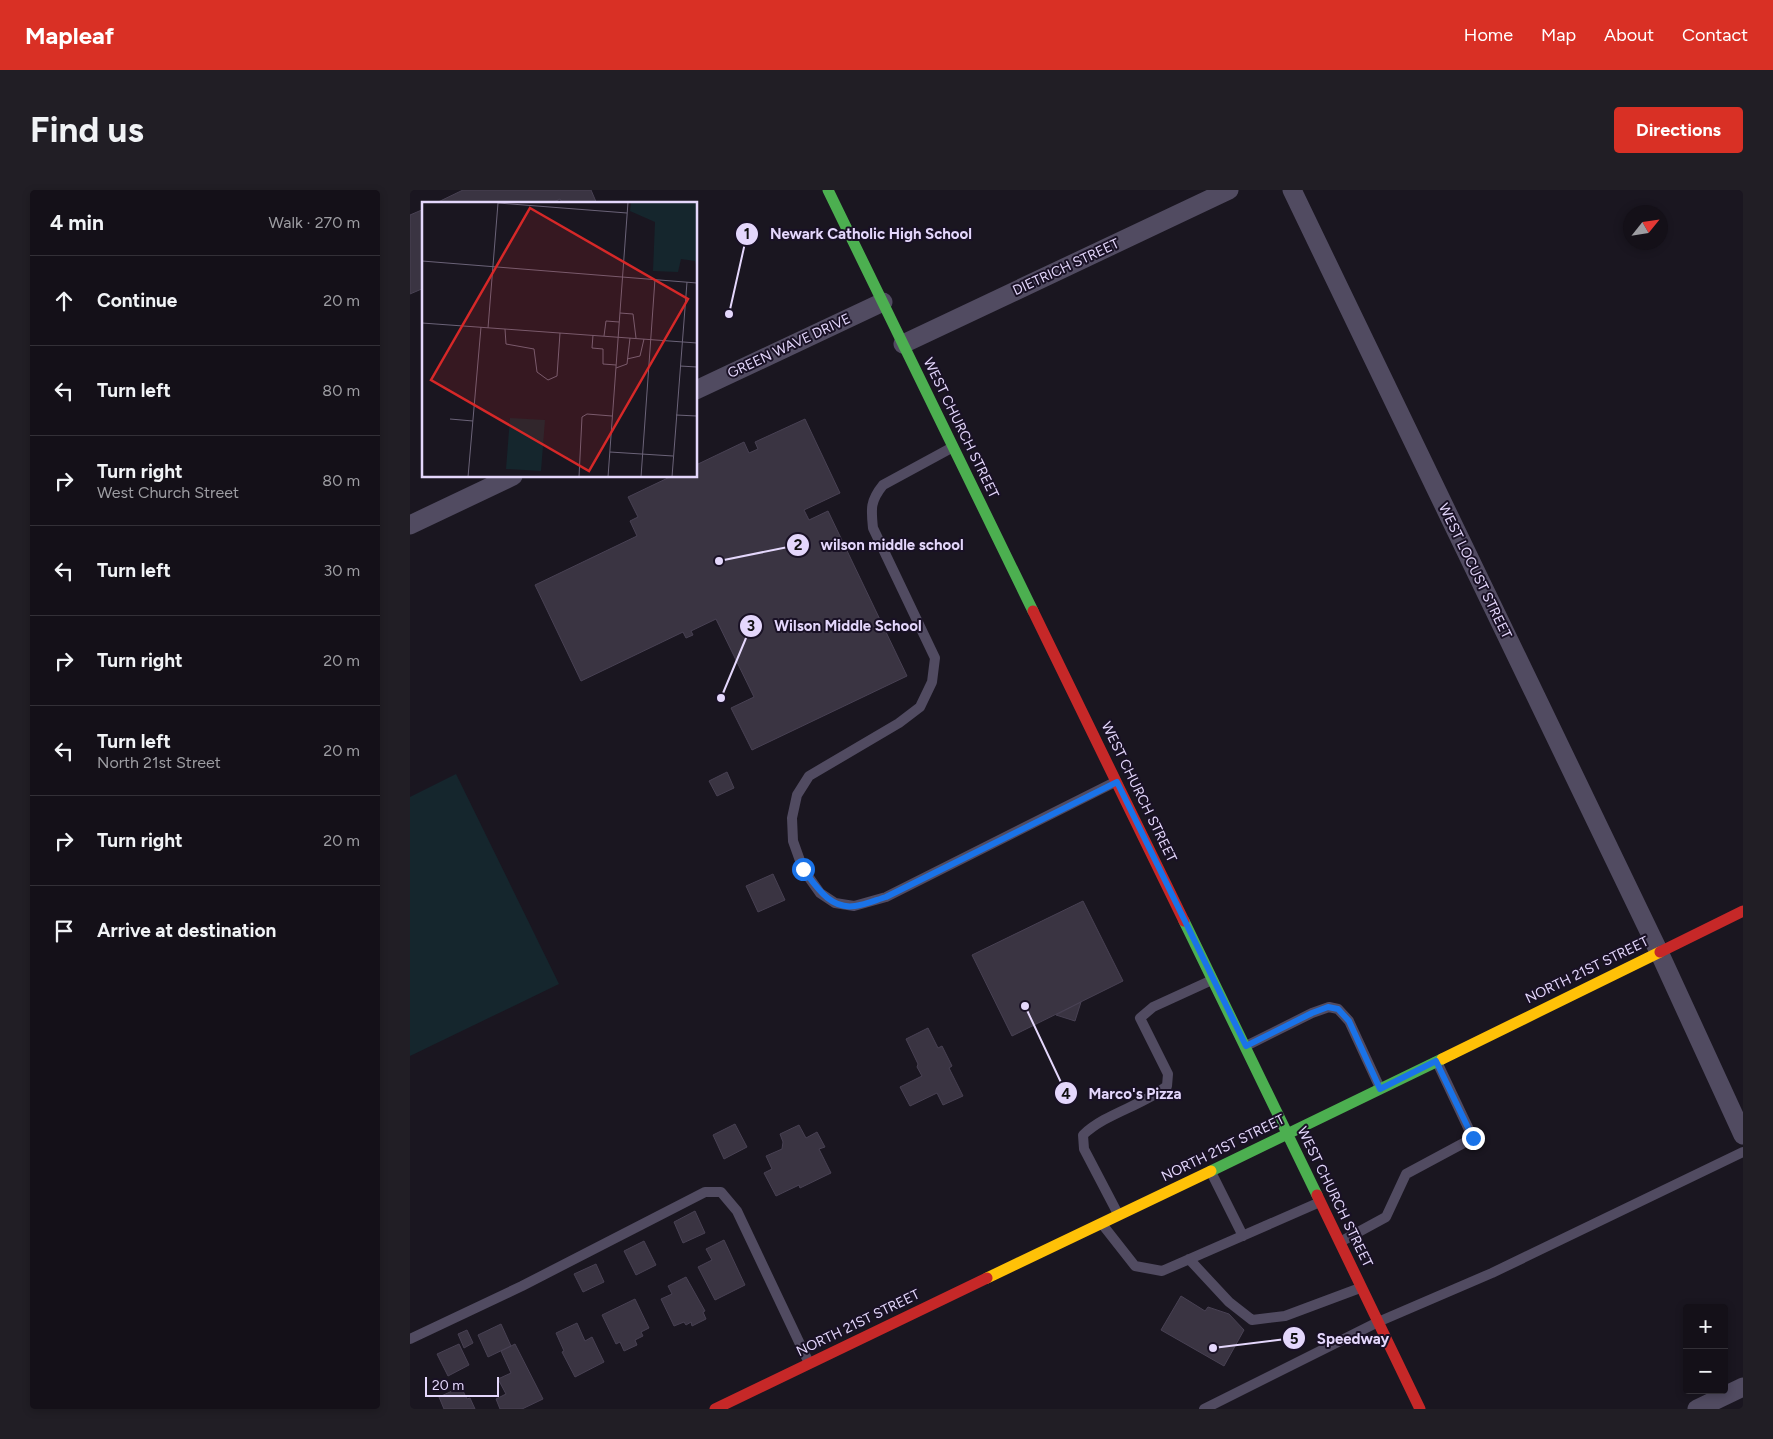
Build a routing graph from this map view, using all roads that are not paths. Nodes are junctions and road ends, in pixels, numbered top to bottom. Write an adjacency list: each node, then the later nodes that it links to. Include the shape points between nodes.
1 (828, 190): 4 (street, WEST CHURCH STREET)
2 (1229, 190): 5 (street, DIETRICH STREET)
3 (1292, 190): 12 (street, WEST LOCUST STREET)
4 (883, 302): 5 (street, WEST CHURCH STREET); 6 (street, GREEN WAVE DRIVE)
5 (903, 344): 7 (street, WEST CHURCH STREET)
6 (698, 389)
7 (954, 446): 10 (street, WEST CHURCH STREET); 10 (lane, via 883,485 871,507 872,528 935,658 932,682 920,707 810,776 797,795 792,818 793,841 803,869 820,893 835,903 854,906 886,897)
8 (509, 478): 9 (street)
9 (410, 525)
10 (1117, 782): 13 (street, WEST CHURCH STREET)
11 (1743, 911): 12 (street, NORTH 21ST STREET)
12 (1659, 952): 15 (street, NORTH 21ST STREET); 18 (street, WEST LOCUST STREET)
13 (1213, 980): 14 (street, WEST CHURCH STREET); 22 (lane, via 1154,1006 1140,1018 1168,1074 1168,1086 1092,1126 1083,1135 1084,1149)
14 (1246, 1046): 16 (lane, via 1320,1010 1328,1007 1338,1009 1349,1021); 17 (street, WEST CHURCH STREET)
15 (1436, 1061): 16 (street, NORTH 21ST STREET); 25 (lane, via 1473,1138 1406,1174 1386,1217)
16 (1380, 1089): 17 (street, NORTH 21ST STREET)
17 (1288, 1134): 20 (street, NORTH 21ST STREET); 21 (street, WEST CHURCH STREET)
18 (1743, 1135)
19 (1743, 1152): 28 (lane, via 1492,1272)
20 (1211, 1171): 22 (street, NORTH 21ST STREET); 24 (lane)
21 (1321, 1202): 24 (lane); 25 (street, WEST CHURCH STREET)
22 (1118, 1215): 23 (street, NORTH 21ST STREET)
23 (1101, 1224): 26 (lane, via 1135,1266 1162,1271); 30 (street, NORTH 21ST STREET)
24 (1243, 1236): 26 (lane)
25 (1340, 1242): 27 (street, WEST CHURCH STREET)
26 (1189, 1259): 27 (lane, via 1229,1302 1252,1320 1285,1316)
27 (1362, 1287): 28 (street, WEST CHURCH STREET)
28 (1378, 1322): 33 (lane); 34 (street, WEST CHURCH STREET)
29 (410, 1340): 30 (lane, via 705,1192 721,1192 737,1211)
30 (810, 1363): 32 (street, NORTH 21ST STREET)
31 (1743, 1388): 35 (street)
32 (715, 1409)
33 (1204, 1409)
34 (1420, 1409)
35 (1697, 1409)

